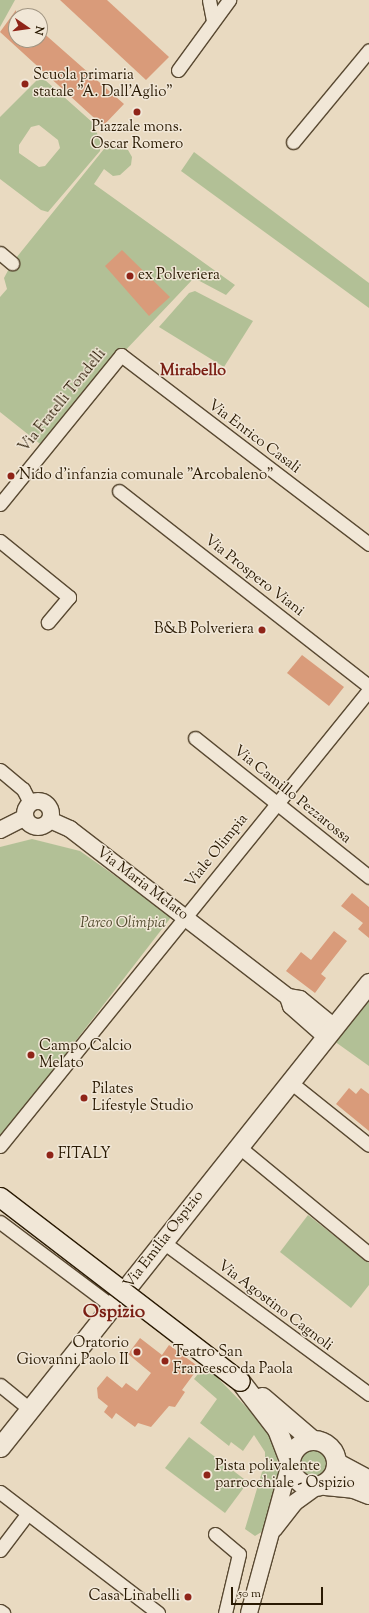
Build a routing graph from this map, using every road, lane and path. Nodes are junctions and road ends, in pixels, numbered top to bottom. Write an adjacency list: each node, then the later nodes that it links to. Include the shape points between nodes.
1 (209, 0): 3 (street)
2 (229, 0): 3 (street)
3 (213, 21): 5 (street)
4 (369, 50): 6 (street)
5 (178, 70)
6 (293, 142)
7 (0, 253): 8 (street)
8 (12, 263)
9 (121, 355): 11 (street, Via Fratelli Tondelli); 13 (street, Via Enrico Casali)
10 (119, 491): 15 (street, Via Prospero Viani)
11 (0, 504)
12 (0, 541): 14 (street, via 69,597)
13 (369, 544)
14 (48, 622)
15 (369, 686)
16 (369, 690): 19 (street, Viale Olimpia)
17 (195, 738): 19 (street, Via Camillo Pezzarossa)
18 (0, 770): 20 (street, via 23,790)
19 (276, 802): 23 (street, Via Camillo Pezzarossa); 24 (street, Viale Olimpia)
20 (28, 810): 21 (street, via 34,827 44,826); 21 (street, via 39,800 47,803 52,811); 22 (street)
21 (50, 820): 24 (street, Via Maria Melato, via 70,829)
22 (0, 830)
23 (369, 877)
24 (185, 916): 26 (street, Via Maria Melato, via 288,997 291,1006); 29 (street, Viale Olimpia)
25 (369, 982): 26 (main road, Via Emilia Ospizio)
26 (329, 1031): 27 (main road, Via Emilia Ospizio)
27 (289, 1082): 28 (street); 30 (main road, Via Emilia Ospizio)
28 (369, 1145)
29 (0, 1146)
30 (238, 1146): 33 (main road, Via Emilia Ospizio); 34 (street)
31 (0, 1197): 36 (main road, bridge)
32 (0, 1222): 35 (street)
33 (163, 1242): 35 (main road, Via Emilia Ospizio); 38 (street, Via Agostino Cagnoli)
34 (369, 1254)
35 (112, 1306): 39 (main road, Via Emilia Ospizio)
36 (240, 1381): 40 (main road); 42 (main road, via 277,1429)
37 (0, 1384): 39 (street)
38 (369, 1394)
39 (30, 1409): 41 (main road, Via Emilia Ospizio)
40 (311, 1439): 42 (main road, via 294,1448); 43 (main road, via 332,1450)
41 (0, 1447)
42 (289, 1463): 45 (main road, via 297,1479); 49 (street, via 276,1509)
43 (337, 1464): 44 (main road); 45 (main road, via 334,1476)
44 (369, 1480)
45 (321, 1485): 47 (main road, via 353,1488); 49 (street, via 294,1503)
46 (0, 1492): 48 (street)
47 (369, 1494)
48 (28, 1513): 51 (street); 54 (street)
49 (274, 1530): 56 (street)
50 (214, 1534): 55 (street, via 239,1554)
51 (0, 1550)
52 (0, 1611): 53 (street)
53 (3, 1613)
54 (158, 1613)
55 (224, 1613)
56 (249, 1613)

